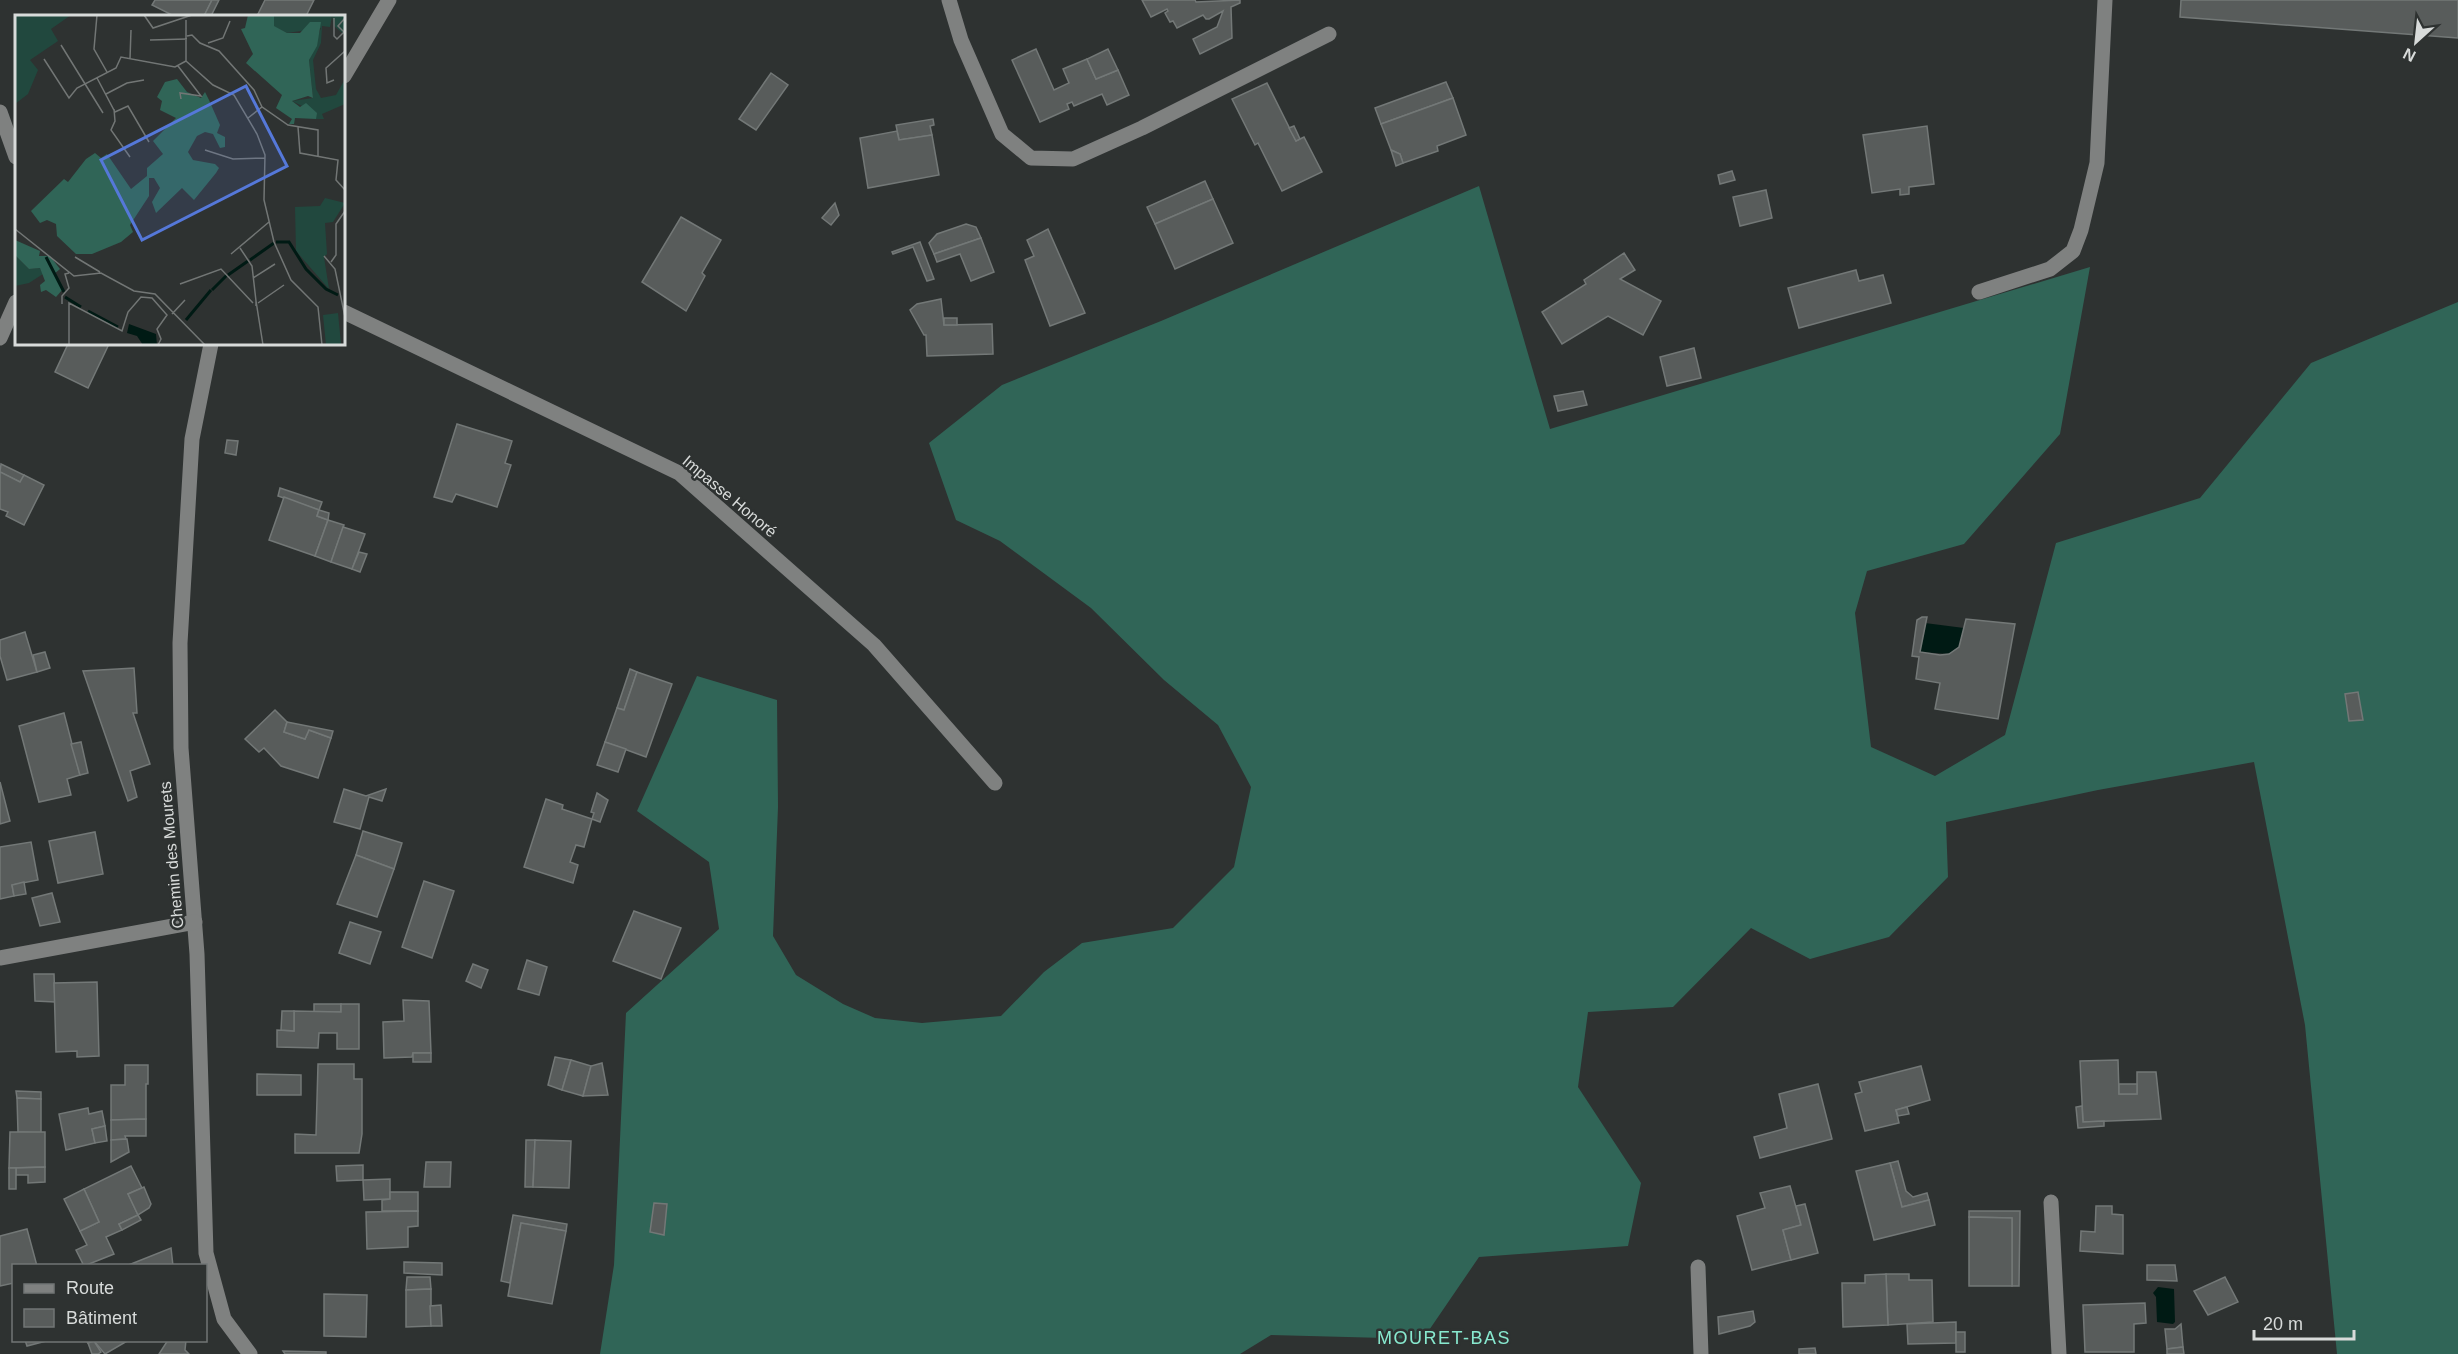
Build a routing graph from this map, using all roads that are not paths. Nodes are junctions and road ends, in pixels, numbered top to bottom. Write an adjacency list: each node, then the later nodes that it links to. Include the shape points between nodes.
1 (389, 0): 5 (street)
2 (949, 0): 4 (street, via 961,40 1002,134 1031,158 1073,159 1142,129)
3 (2105, 0): 8 (street, via 2097,163 2073,250 2050,269)
4 (1329, 34)
5 (345, 74)
6 (0, 112): 7 (street)
7 (15, 154)
8 (1979, 292)
9 (15, 304): 11 (street)
10 (345, 312): 13 (street, Impasse Honoré, via 679,473 874,645)
11 (0, 338)
12 (211, 345): 14 (street, Chemin des Mourets, via 192,439 180,643 181,748)
13 (995, 783)
14 (195, 922): 15 (street); 18 (street, Chemin des Mourets, via 206,1253 224,1320)
15 (0, 958)
16 (2051, 1202): 20 (street)
17 (1698, 1268): 19 (street)
18 (250, 1354)
19 (1701, 1354)
20 (2059, 1354)

